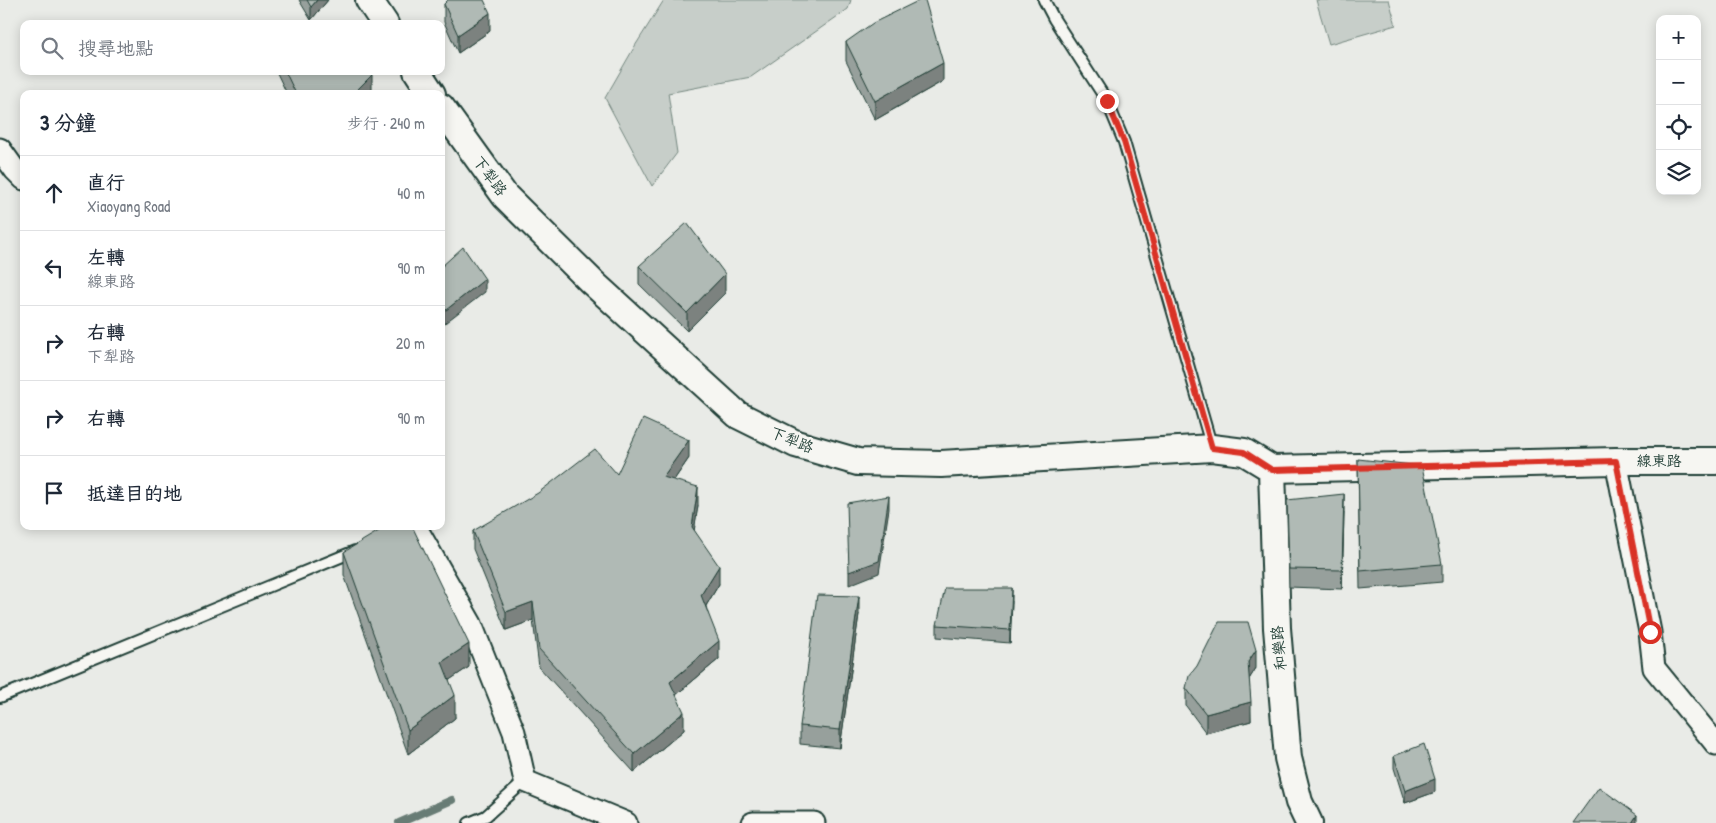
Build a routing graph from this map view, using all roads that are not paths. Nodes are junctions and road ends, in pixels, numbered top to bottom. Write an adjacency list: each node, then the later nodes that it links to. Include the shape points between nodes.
1 (369, 0): 3 (street)
2 (1044, 0): 9 (lane, via 1107,101 1124,142)
3 (382, 20)
4 (420, 75): 5 (street)
5 (429, 90)
6 (445, 113): 9 (street, 下犁路, via 505,196 592,282 738,415 796,444 858,462 941,464)
7 (0, 149): 8 (street)
8 (20, 175)
9 (1212, 448): 12 (street, 下犁路, via 1244,452)
10 (1616, 461): 11 (street, 線東路); 12 (street, 線東路); 16 (street, via 1650,632 1654,668)
11 (1716, 461)
12 (1272, 470): 22 (street, 和樂路, via 1276,628 1288,758 1299,802)
13 (417, 530): 17 (street, via 471,624 514,732)
14 (366, 547): 15 (lane)
15 (0, 697)
16 (1716, 744)
17 (525, 781): 18 (lane, via 486,816); 19 (street)
18 (469, 823)
19 (626, 823)
20 (753, 823): 21 (street)
21 (814, 823)
22 (1310, 823)

